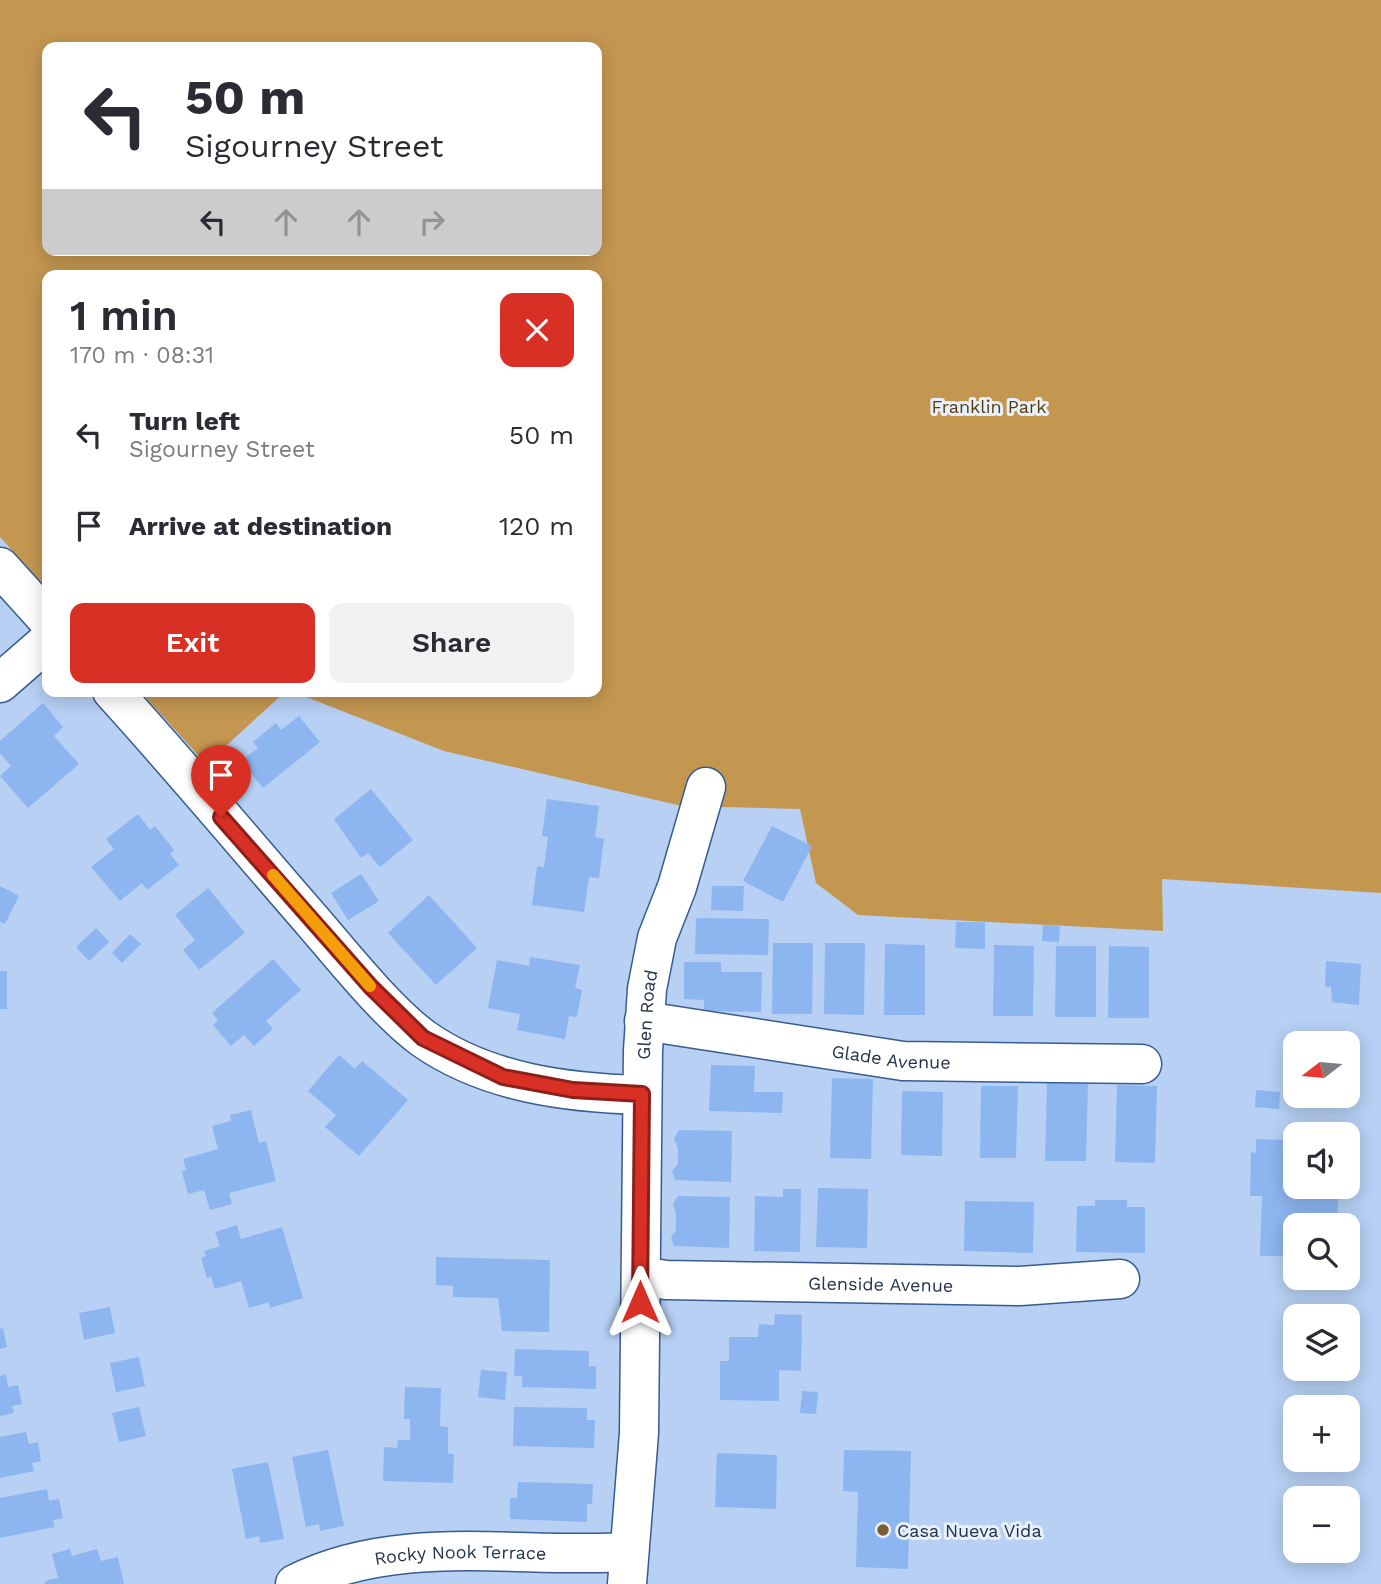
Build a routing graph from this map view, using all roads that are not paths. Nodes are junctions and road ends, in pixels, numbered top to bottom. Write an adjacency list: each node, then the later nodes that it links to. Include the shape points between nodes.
1 (0, 566): 2 (street)
2 (42, 613)
3 (42, 646): 4 (street)
4 (0, 683)
5 (117, 697): 9 (street, via 371,987 423,1038 503,1077 573,1090)
6 (706, 787): 7 (street, Glen Road, via 657,938)
7 (644, 1021): 8 (street, Glade Avenue, via 903,1061); 9 (street, Glen Road)
8 (1142, 1065)
9 (642, 1094): 10 (street, Glen Road)
10 (641, 1276): 11 (street, Glenside Avenue, via 1020,1286); 12 (street, Glen Road, via 639,1433)
11 (1119, 1279)
12 (628, 1568): 13 (street, Rocky Nook Terrace, via 589,1555 441,1551 362,1562)
13 (295, 1584)

